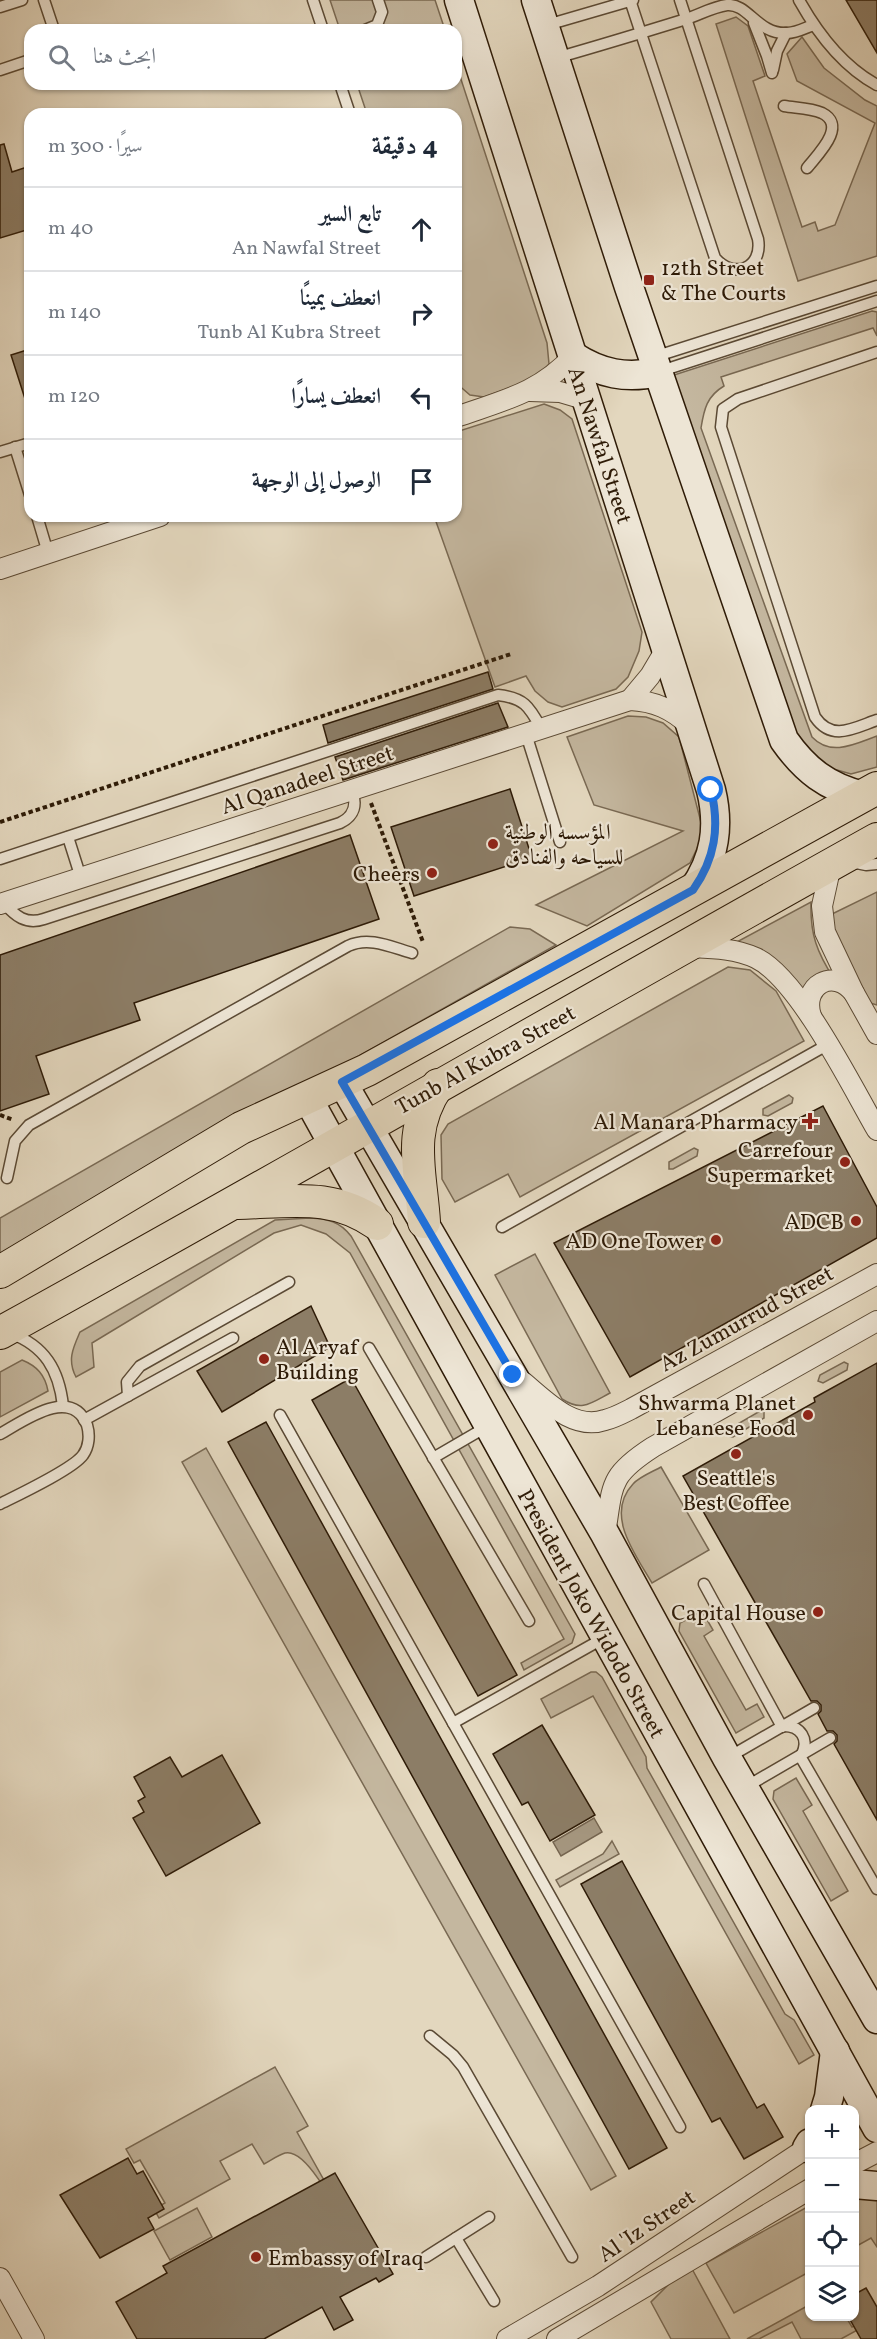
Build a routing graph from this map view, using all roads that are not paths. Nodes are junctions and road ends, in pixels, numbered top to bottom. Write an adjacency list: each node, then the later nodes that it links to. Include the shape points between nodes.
1 (22, 0): 9 (lane)
2 (44, 0): 13 (lane)
3 (313, 0): 14 (lane)
4 (378, 0): 15 (lane, via 382,12)
5 (459, 0): 32 (street, An Nawfal Street)
6 (631, 0): 10 (lane); 17 (lane)
7 (680, 0): 11 (lane)
8 (799, 0): 16 (lane)
9 (0, 7)
10 (540, 13): 19 (street)
11 (686, 19): 12 (lane, via 733,5); 17 (lane); 17 (lane, via 758,239 754,261 741,269 726,268 715,258)
12 (752, 20): 18 (lane, via 762,28); 18 (lane, via 772,73)
13 (52, 24)
14 (321, 24)
15 (377, 24)
16 (813, 25): 18 (lane); 22 (lane, via 838,56)
17 (641, 33): 19 (lane)
18 (786, 33)
19 (555, 59): 33 (street)
20 (24, 62): 21 (lane)
21 (0, 70)
22 (877, 85)
23 (342, 90): 25 (lane)
24 (784, 106): 26 (lane, via 820,112 830,123 830,140)
25 (348, 108)
26 (807, 168)
27 (877, 286): 29 (lane)
28 (877, 301): 30 (lane)
29 (777, 318): 30 (lane); 33 (lane)
30 (782, 332): 33 (lane)
31 (877, 352): 47 (lane, via 738,399 723,409 720,418 815,717 820,725 836,732)
32 (573, 356): 33 (street, via 614,375 636,376); 34 (street); 35 (street, An Nawfal Street)
33 (656, 365): 51 (street, via 784,740 795,757 817,777 843,791)
34 (530, 391): 35 (street, via 560,392); 36 (street)
35 (587, 400): 45 (street, An Nawfal Street)
36 (462, 415)
37 (24, 444): 38 (lane)
38 (15, 447): 39 (lane); 40 (lane)
39 (0, 452)
40 (24, 476)
41 (38, 522): 43 (lane)
42 (142, 522): 43 (street)
43 (48, 553): 44 (street)
44 (0, 569)
45 (666, 649): 46 (street); 48 (street, An Nawfal Street)
46 (630, 700): 48 (street, Al Qanadeel Street, via 669,709); 49 (street, Al Qanadeel Street)
47 (877, 720)
48 (691, 726): 59 (street, An Nawfal Street, via 716,820 711,857)
49 (533, 731): 50 (street, Al Qanadeel Street); 52 (lane, via 531,710 511,696 498,695); 54 (lane)
50 (359, 788): 58 (street, Al Qanadeel Street); 60 (lane, via 353,811 340,823 67,912 26,921)
51 (870, 792): 59 (main road)
52 (68, 837): 55 (lane); 58 (lane)
53 (877, 839): 56 (main road, Tunb Al Kubra Street)
54 (560, 842)
55 (0, 859)
56 (835, 862): 57 (lane); 61 (main road, Tunb Al Kubra Street); 63 (street, via 823,891 822,919)
57 (877, 864)
58 (81, 878): 60 (street, Al Qanadeel Street)
59 (693, 890): 67 (main road)
60 (2, 903)
61 (686, 946): 64 (street, via 722,949 756,958 782,978); 68 (main road, Tunb Al Kubra Street)
62 (412, 953): 73 (lane, via 372,942 355,942 29,1125 15,1141)
63 (854, 993): 64 (street, via 836,980 821,983 810,994); 65 (street)
64 (811, 1016): 66 (street)
65 (874, 1023)
66 (827, 1045): 71 (street); 77 (lane)
67 (342, 1082): 69 (main road); 70 (street)
68 (438, 1085): 70 (main road, Tunb Al Kubra Street); 75 (main road, via 424,1108 417,1134)
69 (307, 1097): 72 (street, President Joko Widodo Street); 78 (main road, via 241,1128)
70 (367, 1126): 72 (main road, Tunb Al Kubra Street); 75 (street)
71 (877, 1130)
72 (334, 1146): 74 (main road, Tunb Al Kubra Street); 76 (street, President Joko Widodo Street)
73 (7, 1178)
74 (234, 1203): 76 (main road, via 333,1203); 82 (main road, Tunb Al Kubra Street)
75 (423, 1222): 85 (street)
76 (377, 1224): 90 (street, President Joko Widodo Street)
77 (502, 1227)
78 (0, 1272)
79 (877, 1274): 85 (street, Az Zumurrud Street, via 604,1421 588,1422 561,1412)
80 (289, 1282): 86 (lane, via 140,1366 127,1382)
81 (877, 1322): 94 (street, via 630,1462 615,1481)
82 (2, 1332): 87 (lane, via 23,1338 45,1357 61,1386)
83 (233, 1338): 86 (lane)
84 (369, 1348): 92 (lane)
85 (513, 1375): 94 (street)
86 (128, 1396): 89 (lane)
87 (63, 1406): 89 (lane); 91 (lane, via 43,1410)
88 (280, 1415): 99 (lane)
89 (84, 1420): 93 (lane, via 89,1440 76,1462)
90 (489, 1426): 92 (lane); 97 (street, President Joko Widodo Street)
91 (0, 1434)
92 (433, 1458): 96 (lane)
93 (0, 1504)
94 (605, 1534): 103 (street)
95 (704, 1584): 100 (lane)
96 (529, 1621)
97 (606, 1637): 99 (lane); 109 (street, President Joko Widodo Street)
98 (814, 1708): 100 (lane)
99 (453, 1723): 112 (lane)
100 (783, 1726): 102 (lane, via 801,1732 805,1743); 103 (lane)
101 (830, 1738): 102 (lane)
102 (801, 1755): 104 (lane); 105 (lane)
103 (727, 1758): 104 (street)
104 (744, 1788): 106 (street)
105 (877, 1889)
106 (869, 1997): 107 (street)
107 (877, 2019)
108 (430, 2036): 122 (lane, via 463,2067)
109 (834, 2051): 110 (street); 111 (street, President Joko Widodo Street)
110 (826, 2105)
111 (870, 2113)
112 (680, 2127)
113 (805, 2149): 126 (street, Al 'Iz Street, via 598,2286)
114 (877, 2152): 115 (street)
115 (859, 2162)
116 (859, 2184): 117 (street)
117 (877, 2186)
118 (805, 2191): 127 (street)
119 (489, 2217): 120 (lane)
120 (456, 2238): 121 (lane); 124 (lane)
121 (426, 2257)
122 (572, 2257)
123 (0, 2278): 125 (street)
124 (494, 2301)
125 (34, 2339)
126 (507, 2339)
127 (557, 2339)

